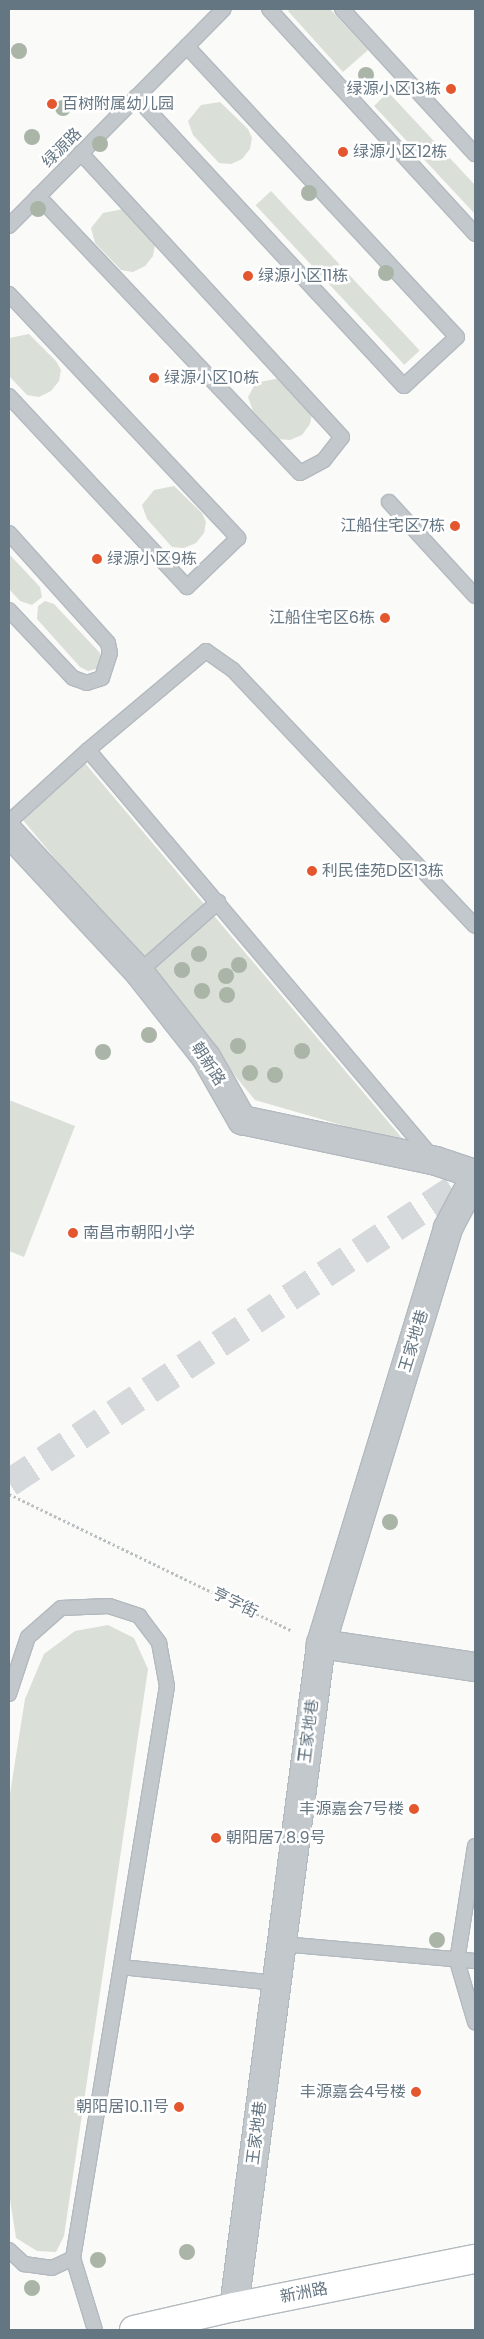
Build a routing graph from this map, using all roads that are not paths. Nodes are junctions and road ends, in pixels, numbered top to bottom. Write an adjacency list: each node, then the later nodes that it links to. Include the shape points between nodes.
1 (224, 9): 4 (lane, 绿源路)
2 (269, 9): 10 (lane)
3 (342, 9): 7 (lane)
4 (187, 46): 5 (lane, 绿源路); 5 (lane, via 457,337 404,386)
5 (136, 97): 6 (lane, 绿源路)
6 (81, 153): 8 (lane, 绿源路); 8 (lane, via 342,437 324,460 300,473)
7 (475, 154)
8 (38, 196): 9 (lane, 绿源路)
9 (9, 226)
10 (475, 234)
11 (9, 294): 12 (lane, via 238,538 187,586)
12 (9, 396)
13 (389, 502): 15 (lane)
14 (9, 533): 16 (lane, via 108,643 110,653 102,678 87,683 73,678)
15 (475, 596)
16 (9, 610)
17 (88, 750): 18 (lane); 20 (lane); 21 (lane, via 206,651 233,670)
18 (9, 822)
19 (9, 832): 22 (street, 朝新路)
20 (218, 902): 22 (lane); 23 (lane)
21 (475, 926)
22 (138, 972): 23 (street, 朝新路, via 206,1057 242,1120)
23 (436, 1161): 24 (street, 朝新路)
24 (475, 1175): 25 (street, 王家地巷, via 448,1228)
25 (320, 1644): 26 (street); 29 (street, 王家地巷)
26 (475, 1667)
27 (9, 1694): 32 (lane, via 28,1637 61,1608 109,1606 139,1616 159,1643 167,1686)
28 (475, 1846): 30 (lane)
29 (282, 1944): 30 (lane); 33 (street, 王家地巷)
30 (456, 1961): 31 (lane); 34 (lane)
31 (475, 1961)
32 (121, 1967): 33 (lane); 36 (lane)
33 (276, 1983): 38 (street, 王家地巷)
34 (475, 2022)
35 (9, 2250): 36 (lane, via 24,2264 52,2268)
36 (73, 2258): 39 (lane)
37 (475, 2259): 38 (main road, 新洲路)
38 (234, 2307): 40 (main road, 新洲路)
39 (95, 2330)
40 (134, 2330)

